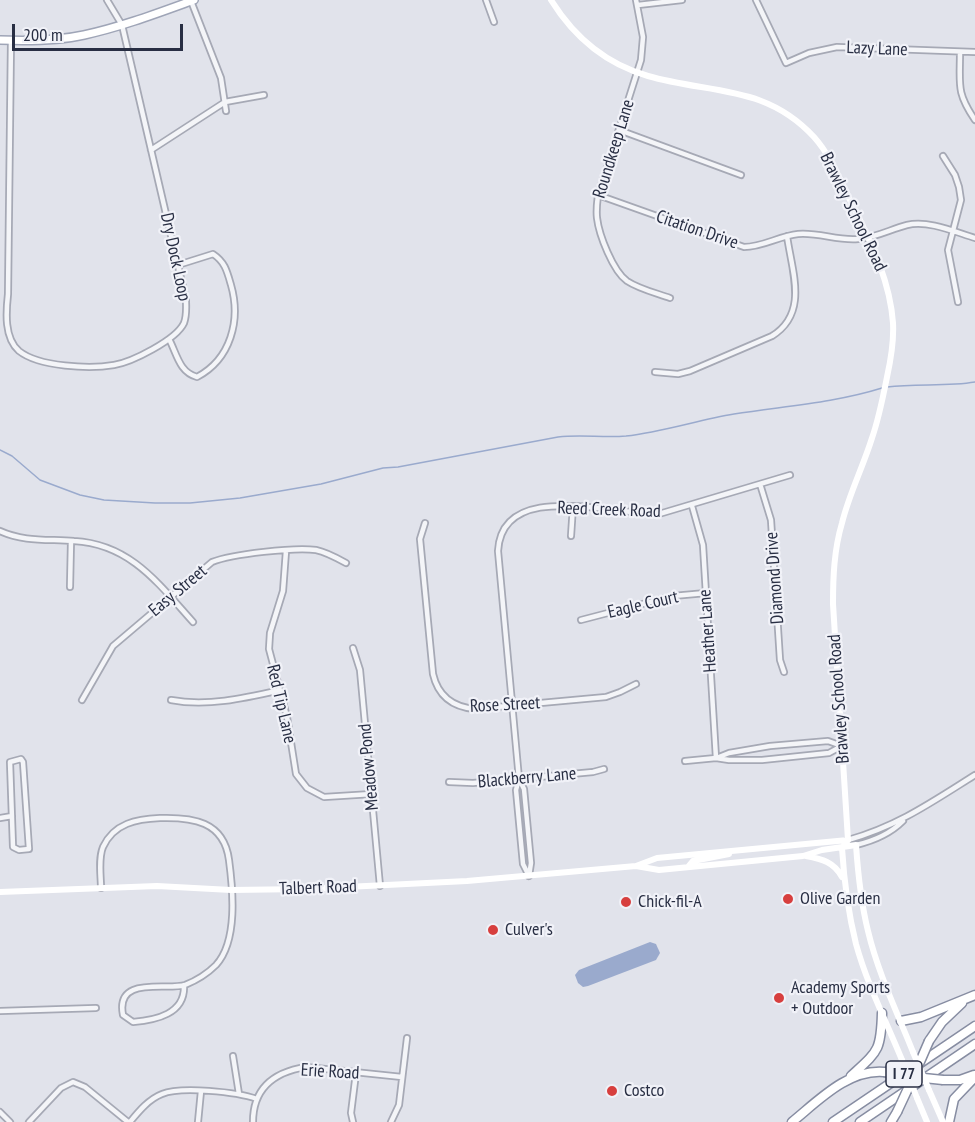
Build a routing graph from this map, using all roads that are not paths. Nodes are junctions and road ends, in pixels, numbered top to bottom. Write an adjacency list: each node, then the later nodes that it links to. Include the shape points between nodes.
1 (106, 0): 9 (street, Dry Dock Loop)
2 (486, 0): 8 (street)
3 (551, 0): 14 (main road, Brawley School Road, via 590,46)
4 (682, 0): 7 (street)
5 (756, 0): 12 (street, Lazy Lane, via 786,63 809,52 837,47)
6 (193, 1): 9 (main road); 16 (street)
7 (637, 3): 14 (street, Roundkeep Lane, via 643,46)
8 (494, 22)
9 (122, 25): 11 (main road, via 81,36); 20 (street, Dry Dock Loop)
10 (0, 40): 11 (main road)
11 (11, 40): 23 (street, Dry Dock Loop)
12 (960, 52): 13 (street, Lazy Lane); 18 (street, via 960,92)
13 (974, 52)
14 (637, 73): 19 (street, Roundkeep Lane); 28 (main road, Brawley School Road, via 747,95 797,122 823,148)
15 (264, 95): 16 (street)
16 (225, 102): 17 (street); 20 (street)
17 (226, 111)
18 (975, 120)
19 (619, 130): 24 (street); 25 (street, Roundkeep Lane)
20 (151, 150): 30 (street, Dry Dock Loop)
21 (943, 156): 26 (street, via 955,175 961,200)
22 (0, 169): 23 (street)
23 (8, 169): 32 (street, Dry Dock Loop)
24 (741, 175)
25 (598, 195): 27 (street, Citation Drive, via 744,247); 33 (street, Roundkeep Lane, via 597,221 618,272 636,286)
26 (953, 232): 28 (street, Citation Drive, via 909,224); 29 (street, Citation Drive); 34 (street, via 949,256)
27 (787, 236): 28 (street, Citation Drive); 36 (street, via 796,295 791,319 783,329 690,371)
28 (868, 237): 59 (main road, Brawley School Road, via 889,291 893,342 880,411 842,523 834,564)
29 (975, 238)
30 (178, 265): 35 (street, Dry Dock Loop, via 186,314); 35 (street, via 213,254 223,261 233,294 233,329 220,360 197,377 181,367)
31 (0, 293): 32 (street)
32 (8, 294): 35 (street, Dry Dock Loop, via 9,333 19,351 34,358 64,365 115,365)
33 (670, 298)
34 (958, 302)
35 (169, 339)
36 (655, 372)
37 (789, 475): 38 (street, Reed Creek Road)
38 (760, 484): 40 (street, Reed Creek Road); 53 (street, Diamond Drive, via 771,520)
39 (573, 506): 40 (street, Reed Creek Road, via 652,515); 43 (street); 58 (street, Reed Creek Road, via 521,512 511,518 499,539)
40 (692, 506): 48 (street, Heather Lane, via 703,540)
41 (425, 523): 58 (street, Rose Street, via 420,539 436,686 442,696 463,708)
42 (0, 531): 44 (street, via 24,539)
43 (571, 536)
44 (71, 540): 47 (street); 49 (street, via 118,552 149,573)
45 (286, 551): 46 (street, Easy Street, via 316,550); 49 (street, Easy Street, via 218,560); 55 (street, Red Tip Lane, via 283,591 269,640)
46 (346, 563)
47 (70, 587)
48 (705, 593): 50 (street, Eagle Court, via 673,596); 60 (street, Heather Lane)
49 (170, 597): 51 (street); 56 (street, Easy Street, via 113,646)
50 (581, 620)
51 (192, 622)
52 (353, 648): 66 (street, Meadow Pond, via 360,670)
53 (784, 672)
54 (636, 684): 58 (street, Rose Street, via 606,697)
55 (280, 690): 57 (street, via 225,700); 66 (street, Red Tip Lane, via 293,763 303,784 324,796)
56 (82, 700)
57 (171, 700)
58 (512, 705): 64 (street, Reed Creek Road)
59 (842, 746): 60 (street, via 830,753 762,760); 60 (street, via 828,741 781,745); 70 (main road, Brawley School Road)
60 (716, 758): 61 (street)
61 (685, 761)
62 (604, 769): 64 (street, Blackberry Lane)
63 (975, 775): 69 (street)
64 (519, 779): 65 (street, Blackberry Lane); 77 (street, Reed Creek Road, via 524,789)
65 (449, 782)
66 (372, 794): 79 (street, Meadow Pond)
67 (12, 816): 67 (street, via 14,847 29,849 21,759 10,762); 68 (street)
68 (0, 818)
69 (905, 819): 70 (street); 71 (street, via 883,836)
70 (848, 840): 71 (main road); 72 (main road); 73 (main road, Talbert Road)
71 (856, 845): 72 (main road, Talbert Road); 88 (main road, via 868,931)
72 (842, 848): 74 (main road, Talbert Road); 78 (main road)
73 (754, 849): 75 (main road, Talbert Road, via 657,858); 76 (main road, via 693,861)
74 (803, 856): 76 (main road, Talbert Road); 78 (main road, via 829,862)
75 (636, 866): 76 (main road, Talbert Road, via 658,870); 77 (main road, Talbert Road)
76 (688, 867)
77 (530, 876): 79 (main road, Talbert Road)
78 (845, 881): 87 (main road, via 857,945)
79 (380, 886): 81 (main road, Talbert Road)
80 (101, 888): 81 (main road, Talbert Road); 81 (street, via 102,851 116,831 139,820 178,818 202,822 218,834 229,857); 82 (main road, Talbert Road)
81 (231, 890): 83 (street, via 233,918 227,947 216,965)
82 (0, 892)
83 (184, 986): 83 (street, via 181,1002 163,1017 133,1022 123,1015 121,1004 135,989)
84 (971, 997): 88 (highway); 93 (highway, bridge, via 947,1017)
85 (96, 1008): 86 (street)
86 (0, 1011)
87 (882, 1013): 97 (main road, bridge); 99 (highway, via 878,1049)
88 (901, 1021): 93 (main road, bridge)
89 (975, 1026): 112 (highway, I 77)
90 (407, 1038): 96 (street)
91 (975, 1044): 113 (highway, I 77)
92 (233, 1056): 101 (street)
93 (918, 1064): 97 (main road); 98 (main road, bridge)
94 (356, 1073): 96 (street, Erie Road); 102 (street, Erie Road, via 294,1069 276,1076); 109 (street)
95 (975, 1076): 98 (highway, bridge, via 960,1080); 117 (highway, via 954,1099)
96 (402, 1077): 110 (street, via 399,1105)
97 (911, 1078): 98 (main road, bridge); 99 (highway, bridge, via 884,1072 861,1074); 114 (highway, bridge); 115 (main road, bridge)
98 (924, 1078): 116 (main road, bridge)
99 (845, 1081): 111 (highway)
100 (201, 1091): 101 (street); 106 (street, via 162,1094); 107 (street)
101 (239, 1094): 102 (street)
102 (257, 1099): 108 (street, Erie Road)
103 (0, 1112): 104 (street)
104 (10, 1122)
105 (29, 1122): 106 (street, via 61,1088 74,1082)
106 (129, 1122)
107 (198, 1122)
108 (253, 1122)
109 (353, 1122)
110 (391, 1122)
111 (792, 1122)
112 (833, 1122)
113 (860, 1122)
114 (891, 1122)
115 (927, 1122)
116 (943, 1122)
117 (949, 1122)

